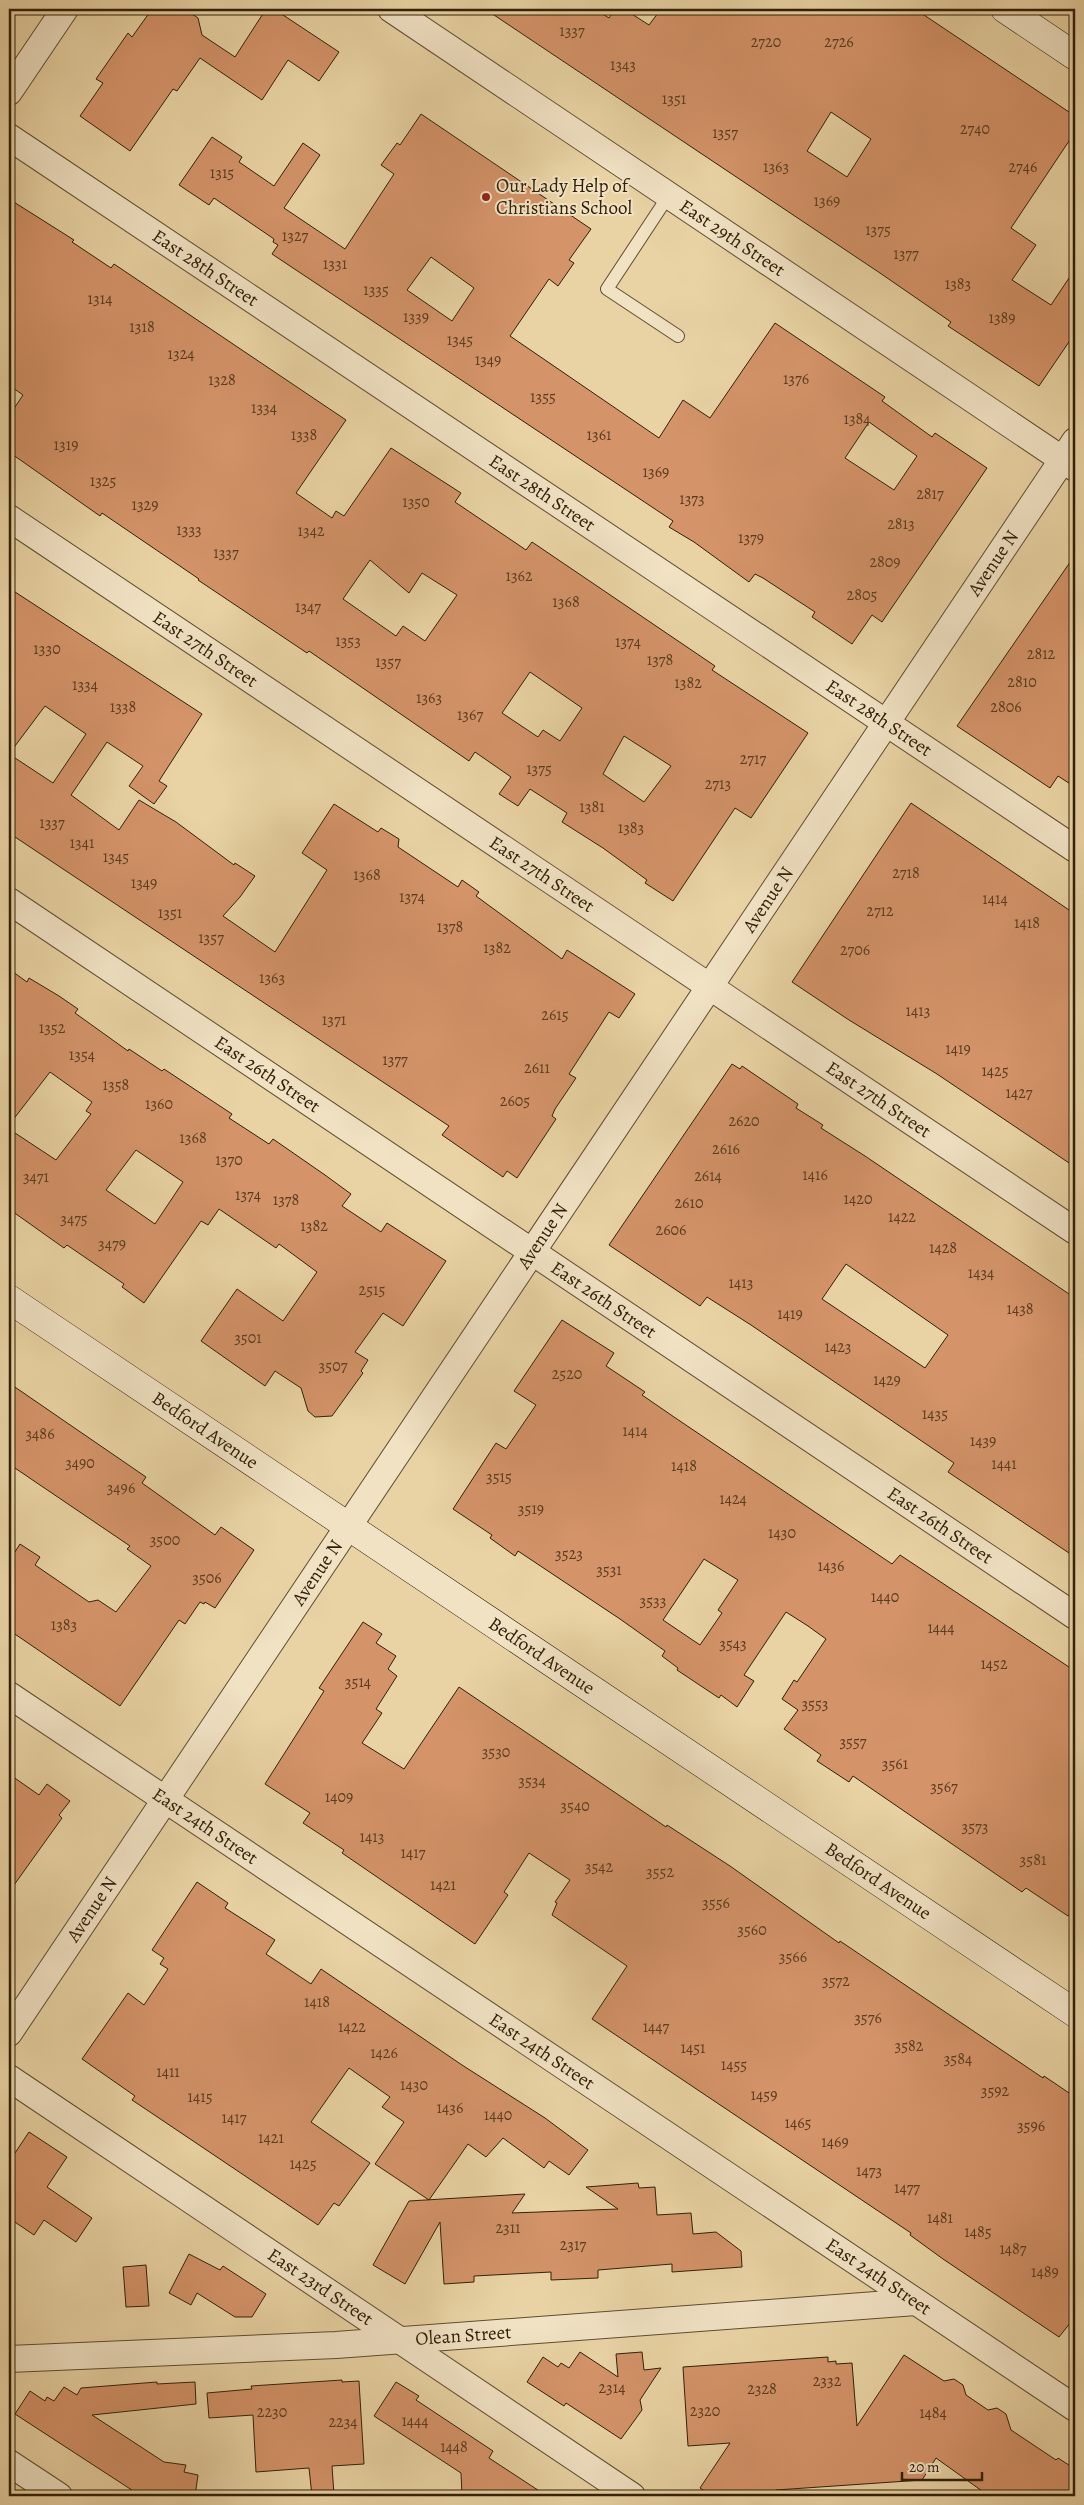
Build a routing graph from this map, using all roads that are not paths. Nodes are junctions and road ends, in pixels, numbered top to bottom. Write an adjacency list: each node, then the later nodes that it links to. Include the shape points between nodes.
1 (64, 9): 5 (street)
2 (390, 9): 7 (street, East 29th Street)
3 (1005, 9): 4 (main road)
4 (1075, 56)
5 (9, 92)
6 (9, 137): 11 (street, East 28th Street)
7 (669, 196): 8 (lane, via 606,289); 9 (street, East 29th Street)
8 (678, 336)
9 (1071, 456): 11 (street, Avenue N)
10 (9, 518): 14 (street, East 27th Street)
11 (886, 724): 12 (street, East 28th Street); 14 (street, Avenue N)
12 (1075, 849)
13 (9, 901): 16 (street, East 26th Street)
14 (710, 987): 15 (street, East 27th Street); 16 (street, Avenue N)
15 (1075, 1231)
16 (532, 1252): 18 (street, Avenue N); 19 (street, East 26th Street)
17 (9, 1298): 18 (main road, Bedford Avenue)
18 (348, 1527): 21 (street, Avenue N); 22 (main road, Bedford Avenue)
19 (1075, 1616)
20 (9, 1696): 21 (street, East 24th Street)
21 (165, 1800): 23 (street, Avenue N); 25 (street, East 24th Street)
22 (1075, 2013)
23 (9, 2033)
24 (9, 2078): 26 (street, East 23rd Street)
25 (916, 2302): 26 (street, Olean Street); 28 (street, East 24th Street)
26 (397, 2340): 27 (street, Olean Street); 31 (street, East 23rd Street)
27 (9, 2359)
28 (1075, 2408)
29 (9, 2463): 30 (street)
30 (59, 2496)
31 (632, 2496)

